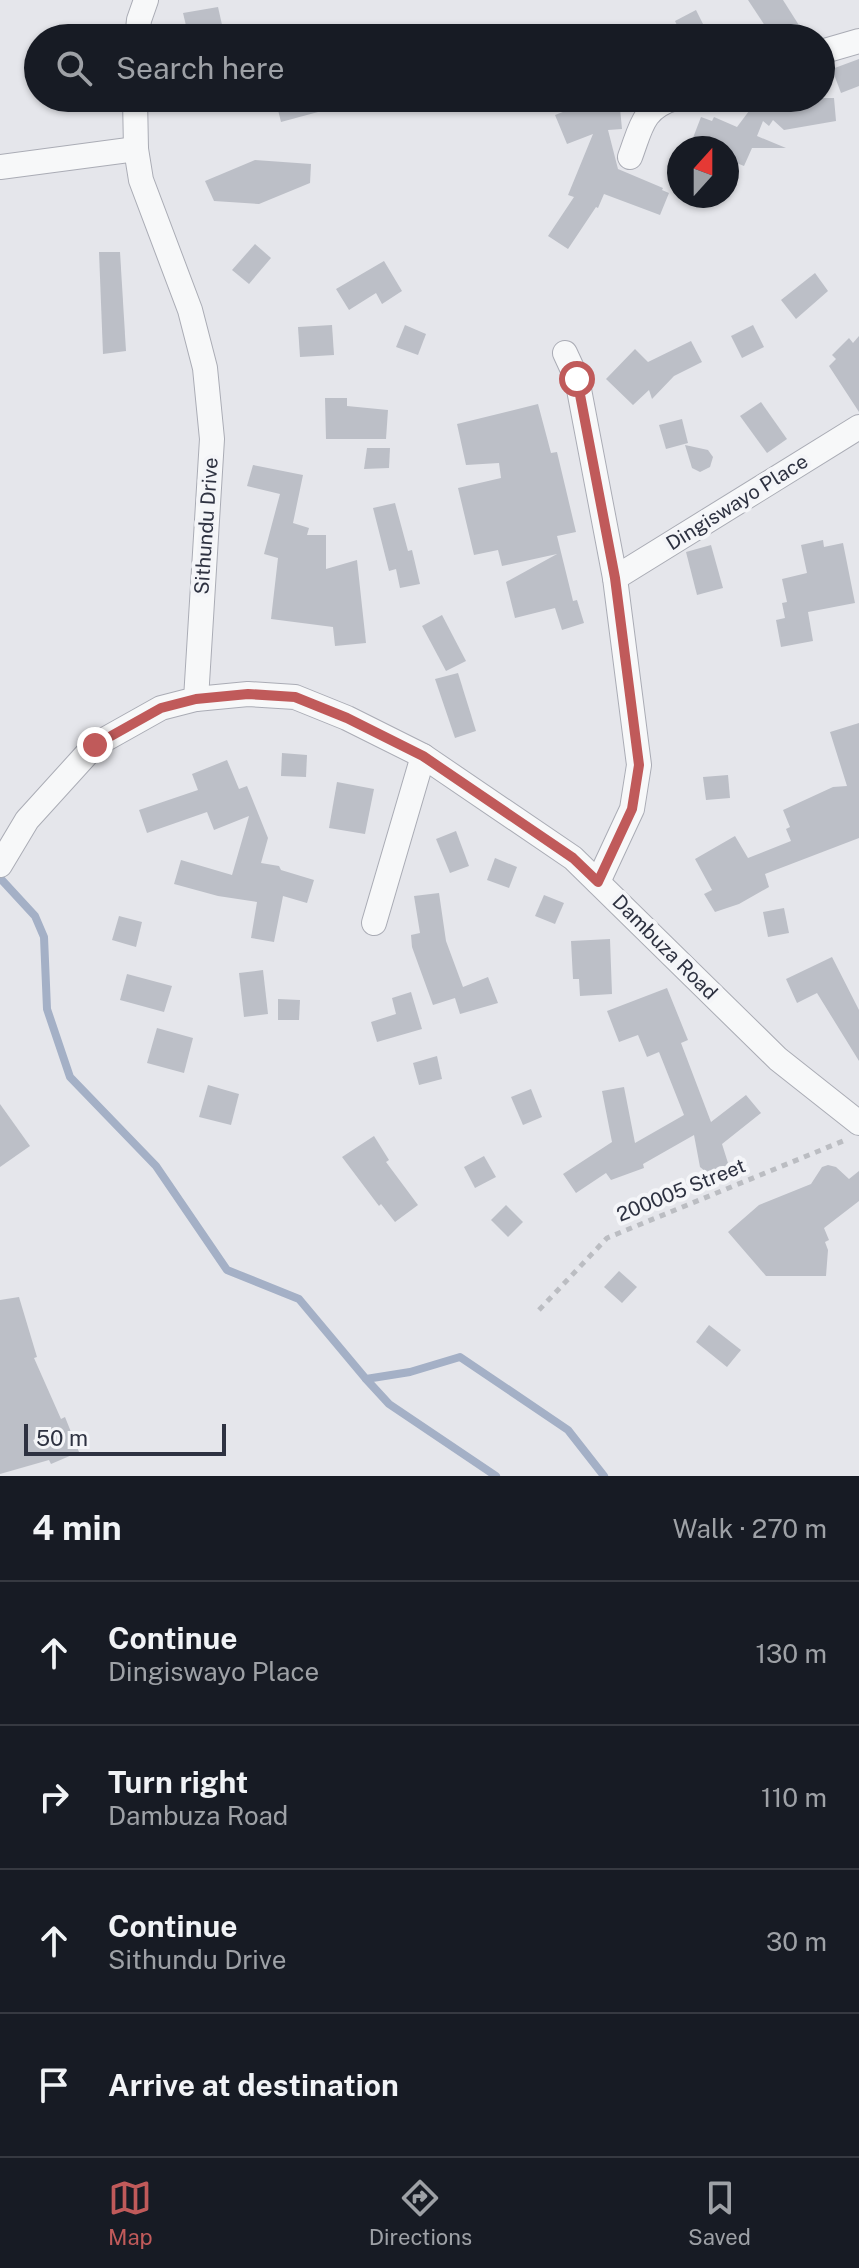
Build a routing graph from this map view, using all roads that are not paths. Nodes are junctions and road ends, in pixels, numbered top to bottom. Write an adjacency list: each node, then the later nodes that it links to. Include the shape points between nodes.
1 (146, 0): 2 (street)
2 (139, 24)
3 (859, 41): 4 (street)
4 (835, 48)
5 (135, 112): 7 (street, Sithundu Drive)
6 (648, 112): 8 (street)
7 (136, 149): 9 (street); 13 (street, Sithundu Drive, via 141,180 190,310 205,368 212,439)
8 (630, 157)
9 (0, 167)
10 (565, 353): 12 (street, via 577,379)
11 (859, 427): 12 (street, Dingiswayo Place)
12 (615, 578): 16 (street, via 639,765 632,809)
13 (196, 699): 14 (street, Dambuza Road, via 295,697); 15 (street, via 161,708 95,745 27,820)
14 (423, 756): 16 (street, Dambuza Road, via 573,858); 17 (street)
15 (0, 865)
16 (598, 882): 18 (street, Dambuza Road)
17 (374, 923)
18 (852, 1132)

